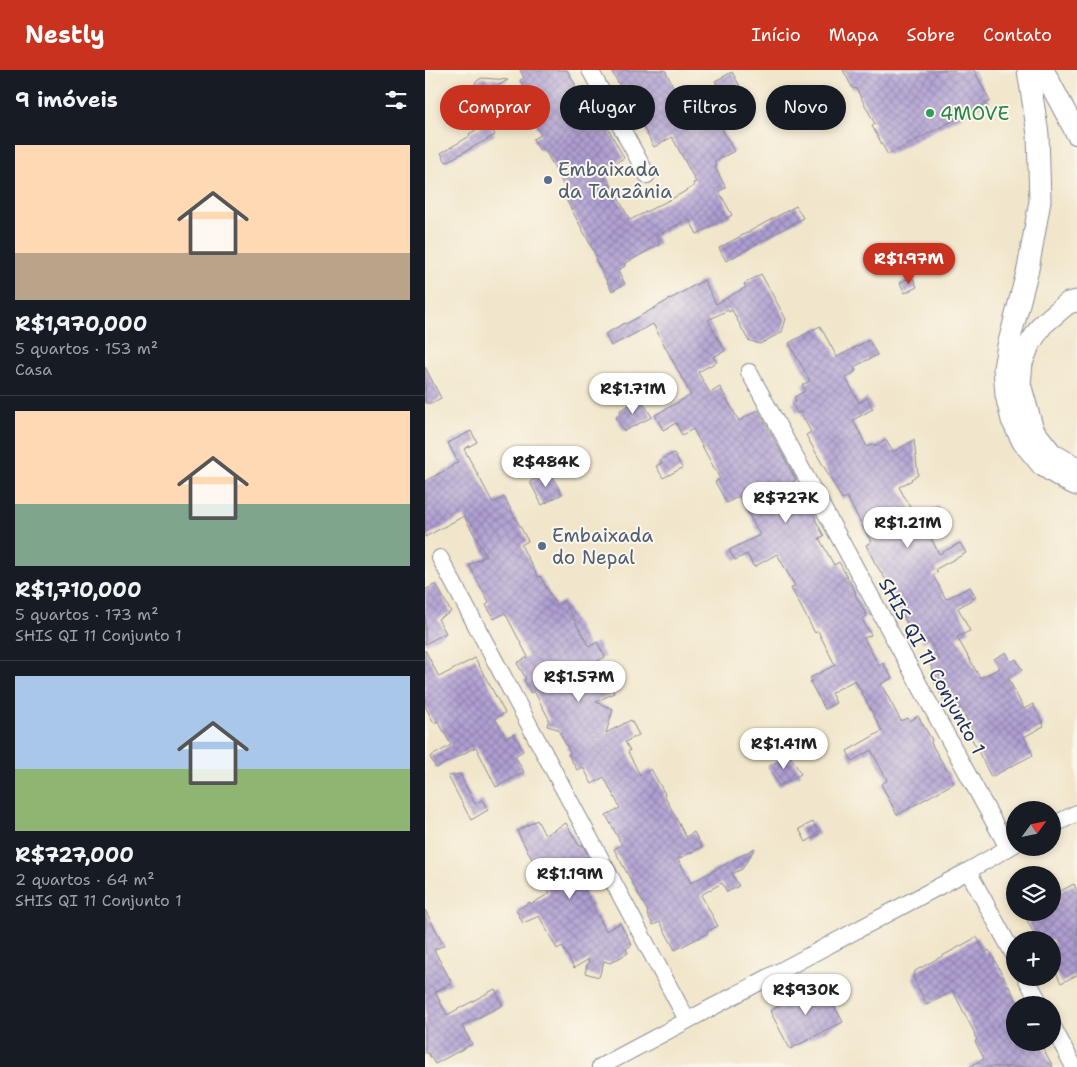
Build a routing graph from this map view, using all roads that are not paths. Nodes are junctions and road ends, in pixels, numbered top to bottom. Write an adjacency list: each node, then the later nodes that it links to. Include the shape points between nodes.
1 (590, 70): 5 (street)
2 (1028, 70): 9 (main road, via 1038,134 1040,201 1028,269 1004,368 1006,396 1012,420 1023,442 1042,465)
3 (1043, 70): 4 (main road)
4 (1077, 134)
5 (647, 175)
6 (1077, 301): 8 (main road, via 1068,303 1042,324 1022,363 1021,384 1033,430 1052,454)
7 (749, 372): 13 (street, SHIS QI 11 Conjunto 1)
8 (1077, 468)
9 (1077, 486)
10 (440, 558): 17 (street)
11 (1077, 813): 12 (street)
12 (1061, 821)
13 (1006, 837)
14 (1006, 849): 15 (street)
15 (968, 871): 16 (street); 17 (street)
16 (1006, 941)
17 (687, 1020): 19 (street)
18 (1061, 1042): 20 (street)
19 (600, 1067)
20 (1074, 1067)

